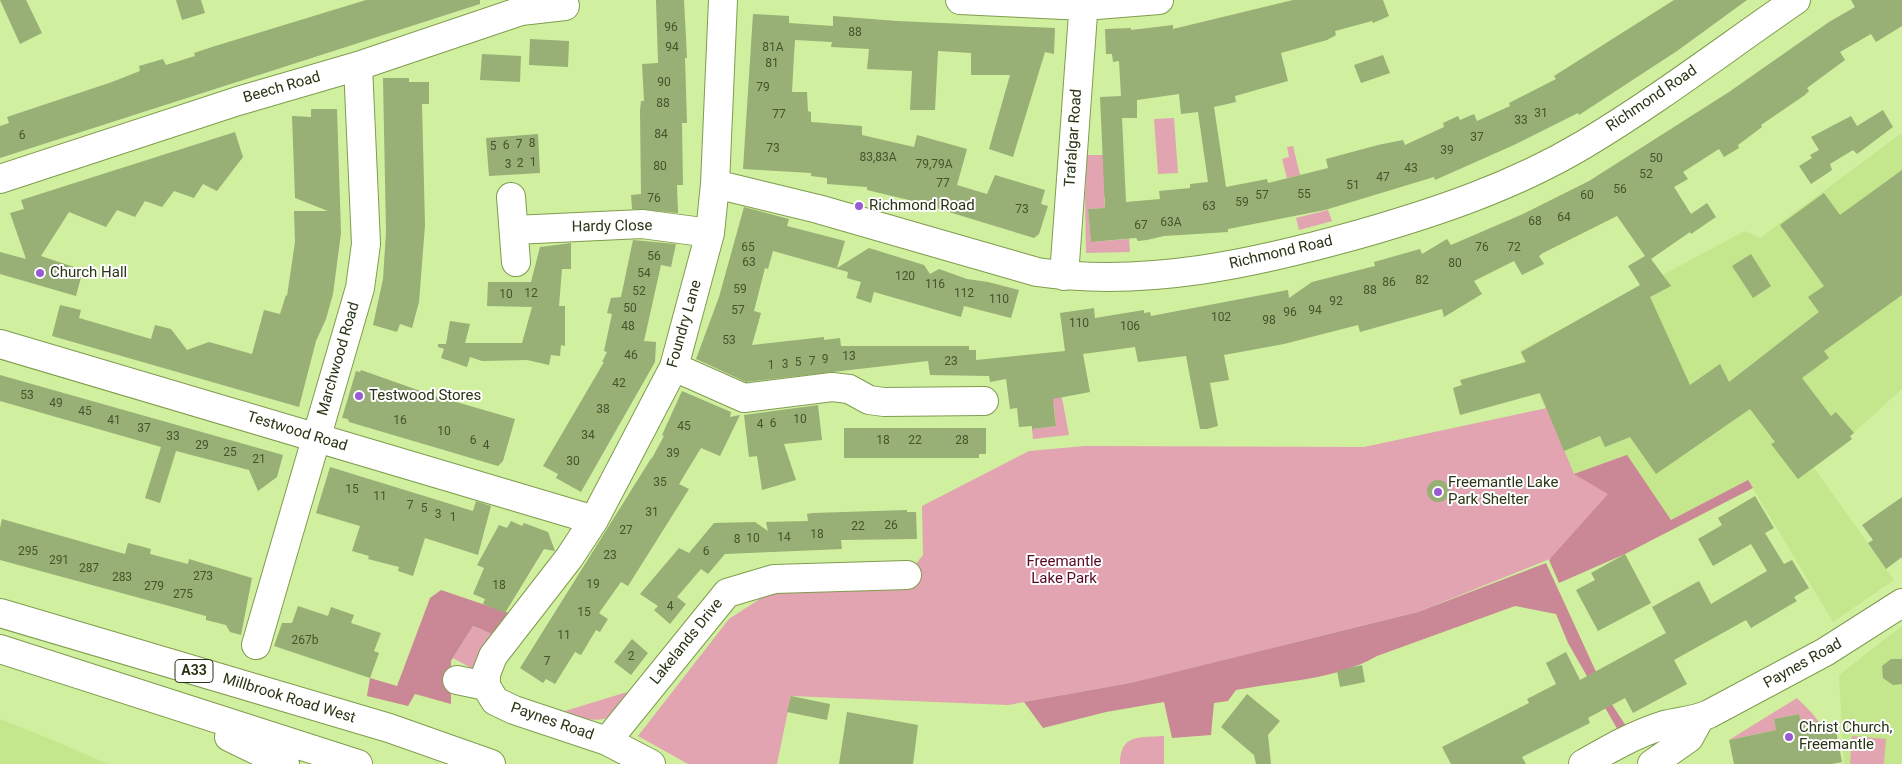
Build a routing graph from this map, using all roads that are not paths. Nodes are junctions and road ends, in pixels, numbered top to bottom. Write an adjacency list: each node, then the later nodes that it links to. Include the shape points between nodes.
1 (723, 0): 9 (main road, Foundry Lane)
2 (960, 0): 5 (main road)
3 (1159, 0): 5 (main road)
4 (1796, 0): 14 (main road, Richmond Road, via 1582,145 1482,195 1404,222 1293,253 1237,264 1150,276)
5 (1084, 3): 14 (main road, Trafalgar Road)
6 (565, 6): 7 (main road, Beech Road, via 521,11)
7 (358, 66): 8 (main road, Beech Road, via 238,101); 18 (main road, Marchwood Road, via 366,244 360,288)
8 (0, 179)
9 (715, 184): 12 (main road, Foundry Lane); 14 (main road, Richmond Road, via 818,209 1037,272)
10 (511, 197): 11 (main road)
11 (514, 230): 12 (main road, Hardy Close, via 642,224); 13 (main road)
12 (710, 233): 16 (main road, Foundry Lane)
13 (516, 262)
14 (1064, 276)
15 (0, 344): 18 (main road, Testwood Road)
16 (674, 367): 17 (main road, via 744,398 832,387 849,389 876,401); 19 (main road, Foundry Lane)
17 (984, 401)
18 (315, 438): 19 (main road, Testwood Road); 23 (main road, Marchwood Road)
19 (594, 520): 26 (main road, Foundry Lane, via 569,558 493,656 486,674)
20 (907, 575): 29 (main road, Lakelands Drive, via 774,579 727,592)
21 (1902, 603): 28 (main road, Paynes Road, via 1825,652)
22 (0, 613): 33 (main road, Millbrook Road West / A33, via 389,728)
23 (256, 645)
24 (0, 649): 27 (main road, A33)
25 (457, 680): 26 (main road)
26 (486, 686): 29 (main road, Paynes Road, via 495,701 514,710)
27 (140, 693): 31 (main road); 32 (main road, A33)
28 (1700, 718): 30 (main road, via 1689,738); 35 (main road, Paynes Road, via 1664,725 1633,737)
29 (607, 741): 34 (main road, Paynes Road)
30 (1658, 762)
31 (285, 764)
32 (358, 764)
33 (491, 764)
34 (651, 764)
35 (1583, 764)

